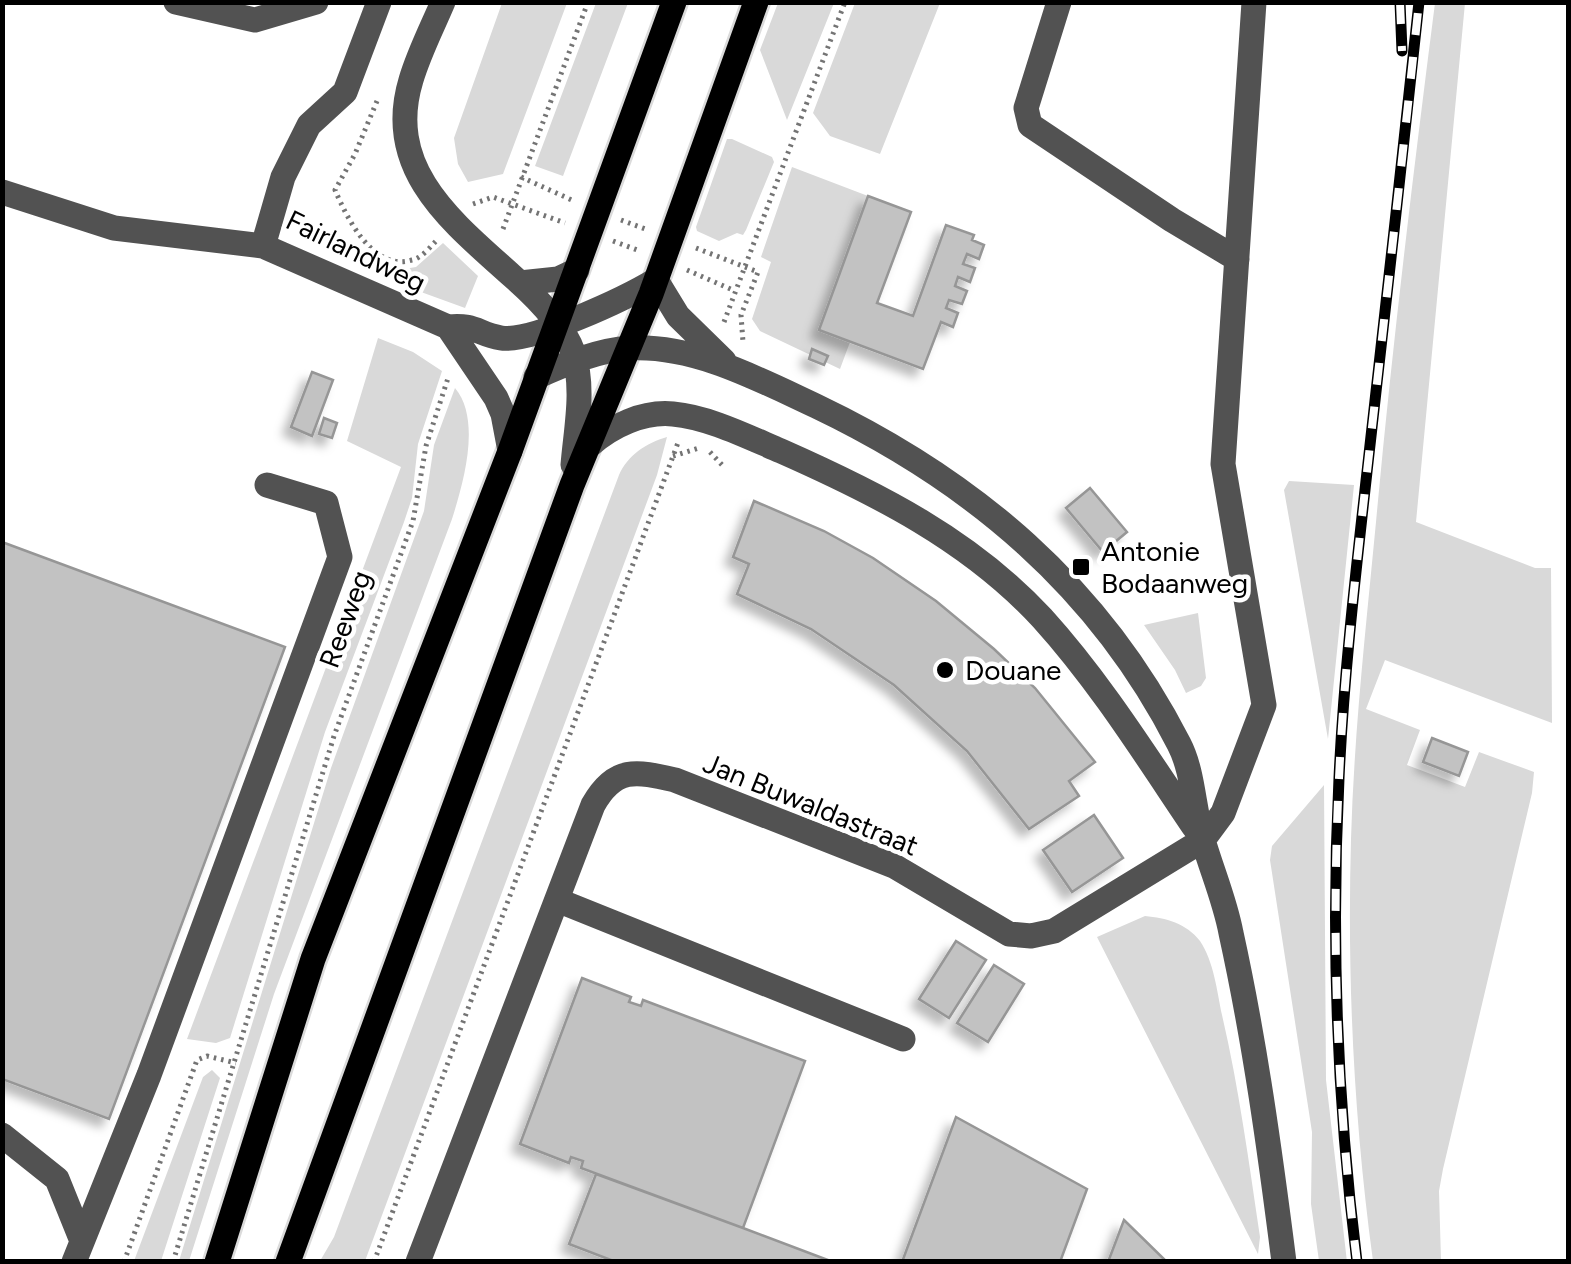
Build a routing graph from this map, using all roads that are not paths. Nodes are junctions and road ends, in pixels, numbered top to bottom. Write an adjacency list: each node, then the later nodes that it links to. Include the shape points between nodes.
1 (176, 2): 2 (street, via 255,20)
2 (316, 2)
3 (379, 2): 10 (street, Fairlandweg, via 345,92 309,126 283,176)
4 (443, 2): 14 (street, via 410,83 406,148 435,200)
5 (674, 2): 12 (main road)
6 (756, 2): 13 (main road)
7 (1058, 2): 11 (street, via 1026,108 1030,125)
8 (1254, 2): 11 (street)
9 (2, 192): 10 (street, via 114,228)
10 (264, 246): 16 (street, Fairlandweg)
11 (1237, 259): 25 (street, via 1223,464 1264,705 1223,814)
12 (576, 270): 14 (street, via 558,280); 15 (main road)
13 (660, 270): 15 (street, Fairlandweg, via 625,299); 17 (main road); 19 (street, via 678,316)
14 (520, 283): 15 (street)
15 (557, 324): 16 (street, Fairlandweg, via 503,338 468,325); 18 (street); 20 (main road)
16 (454, 336): 22 (street, via 496,398)
17 (629, 348): 18 (street); 19 (street); 21 (main road)
18 (576, 362): 20 (street); 24 (street)
19 (733, 369): 25 (street, via 843,419 928,468 1040,556 1125,656 1181,748)
20 (536, 377): 22 (main road)
21 (590, 445): 24 (main road); 25 (street, via 634,420 688,416 757,441 932,528 1040,617)
22 (510, 451): 30 (main road, via 313,959)
23 (268, 485): 29 (street, via 326,503 340,557)
24 (572, 485): 31 (main road)
25 (1202, 840): 26 (street, Jan Buwaldastraat, via 1066,924 1019,936 860,851 675,780 624,774 602,790); 33 (street, via 1231,932)
26 (557, 900): 27 (street); 32 (street)
27 (903, 1039)
28 (2, 1135): 29 (street, via 56,1179)
29 (78, 1252)
30 (217, 1262)
31 (288, 1262)
32 (418, 1262)
33 (1284, 1262)

